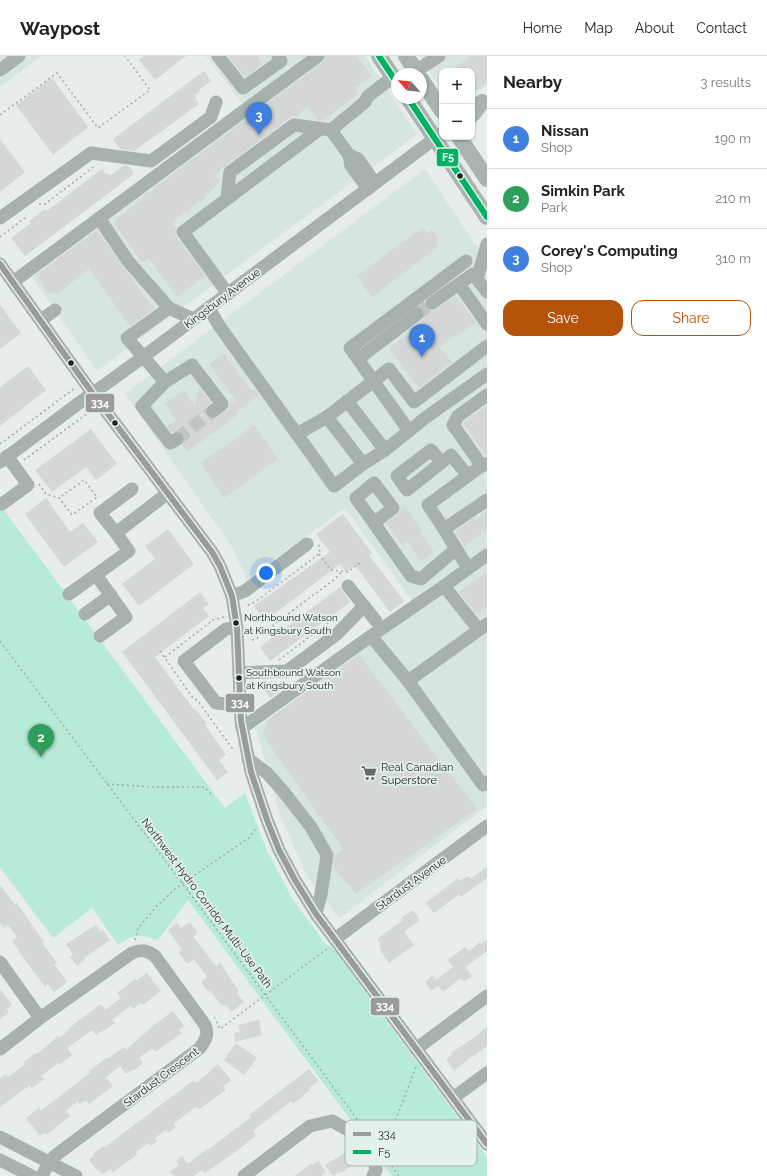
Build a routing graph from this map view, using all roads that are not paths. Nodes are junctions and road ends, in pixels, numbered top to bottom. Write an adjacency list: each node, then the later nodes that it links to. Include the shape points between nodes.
1 (19, 56): 10 (street)
2 (218, 56): 7 (street, via 243,88)
3 (318, 56): 28 (street)
4 (379, 56): 11 (main road)
5 (406, 56): 8 (main road)
6 (439, 56): 9 (street)
7 (282, 58)
8 (414, 68)
9 (426, 68)
10 (0, 70)
11 (391, 74)
12 (391, 84): 17 (street, via 368,96 365,102)
13 (427, 88): 16 (main road)
14 (216, 102): 27 (street, via 211,117 151,162 91,153)
15 (413, 104): 18 (main road)
16 (439, 106)
17 (325, 129): 24 (street, via 349,155 358,159); 25 (street); 25 (street, via 294,125 230,172)
18 (439, 136): 24 (street, Kingsbury Avenue)
19 (441, 140): 26 (main road)
20 (461, 140): 22 (main road)
21 (468, 140): 22 (main road)
22 (471, 155): 23 (main road)
23 (487, 179)
24 (372, 186): 36 (street, Kingsbury Avenue)
25 (227, 198): 36 (street, via 182,232)
26 (487, 217)
27 (0, 218)
28 (99, 218): 33 (street); 38 (street, via 128,261)
29 (487, 244): 32 (street)
30 (466, 261): 47 (street, via 350,348)
31 (0, 264): 33 (street)
32 (477, 278): 34 (street, via 473,274); 35 (street)
33 (13, 282): 43 (street)
34 (459, 284): 37 (street); 44 (street)
35 (487, 292)
36 (228, 294): 39 (street, Kingsbury Avenue)
37 (432, 303)
38 (169, 308): 42 (street); 46 (street, via 127,338)
39 (209, 308): 42 (street, Kingsbury Avenue); 59 (street)
40 (55, 310): 43 (street)
41 (417, 314): 47 (street)
42 (193, 319): 46 (street, Kingsbury Avenue)
43 (40, 320): 51 (street, via 46,339)
44 (487, 324)
45 (487, 346): 54 (street)
46 (143, 357): 50 (street); 51 (street, Kingsbury Avenue)
47 (358, 359): 49 (street)
48 (487, 374): 57 (street)
49 (373, 381): 53 (street); 54 (street, via 389,369); 58 (street)
50 (165, 382): 55 (street, via 192,365); 60 (street, via 142,406)
51 (93, 394): 62 (street, Kingsbury Avenue); 68 (street)
52 (487, 395): 65 (street, via 458,416 453,425)
53 (347, 401): 56 (street); 61 (street)
54 (414, 402): 57 (street)
55 (217, 408)
56 (327, 417): 59 (street); 64 (street)
57 (425, 418): 58 (street)
58 (409, 431): 61 (street)
59 (296, 434): 64 (street, via 334,486)
60 (174, 441)
61 (385, 450): 64 (street)
62 (4, 459): 70 (street, via 28,485)
63 (441, 462): 66 (street, via 450,455)
64 (363, 464)
65 (484, 465): 66 (street)
66 (468, 476): 72 (street, via 428,505)
67 (132, 489): 73 (street, via 100,513)
68 (168, 493): 73 (street); 83 (street, via 212,552)
69 (487, 500): 72 (street)
70 (2, 504)
71 (374, 523): 75 (street, via 411,576 421,579)
72 (444, 529): 75 (street)
73 (116, 533): 78 (street, via 129,551)
74 (312, 544): 83 (street, via 245,592)
75 (456, 549): 77 (street)
76 (487, 555): 77 (street)
77 (468, 568): 80 (street)
78 (96, 575): 81 (street); 82 (street)
79 (348, 586): 84 (street)
80 (444, 586): 87 (street); 90 (street)
81 (69, 594)
82 (111, 595): 85 (street); 89 (street, via 126,617)
83 (232, 596): 88 (street)
84 (364, 606): 86 (street); 91 (street, via 337,634 288,671)
85 (85, 614)
86 (376, 621)
87 (483, 627): 92 (street)
88 (237, 628): 91 (street); 93 (street, via 226,629 184,661 216,703)
89 (100, 636)
90 (371, 636): 92 (street); 94 (street)
91 (239, 673): 93 (street)
92 (408, 681): 96 (street, via 483,785)
93 (240, 705): 94 (street)
94 (242, 728): 95 (street)
95 (248, 759): 98 (street, via 279,850 294,880); 98 (street, via 267,773 283,791 311,827 327,855)
96 (487, 782)
97 (487, 826): 99 (street, Stardust Avenue)
98 (316, 914): 99 (street)
99 (336, 940): 104 (street)
100 (0, 962): 102 (street)
101 (487, 996): 104 (street)
102 (40, 1018): 103 (street, Stardust Crescent); 113 (street, Stardust Crescent, via 141,949 155,956 208,1032 200,1048)
103 (0, 1049)
104 (418, 1052): 106 (street)
105 (487, 1073): 106 (street)
106 (453, 1098): 107 (street)
107 (469, 1120)
108 (345, 1128): 117 (street, via 332,1121 310,1126)
109 (477, 1130): 111 (street)
110 (0, 1137): 113 (street)
111 (487, 1144)
112 (0, 1160): 114 (street)
113 (49, 1162): 115 (street, Stardust Crescent); 116 (street)
114 (32, 1176)
115 (42, 1176)
116 (76, 1176)
117 (244, 1176)

